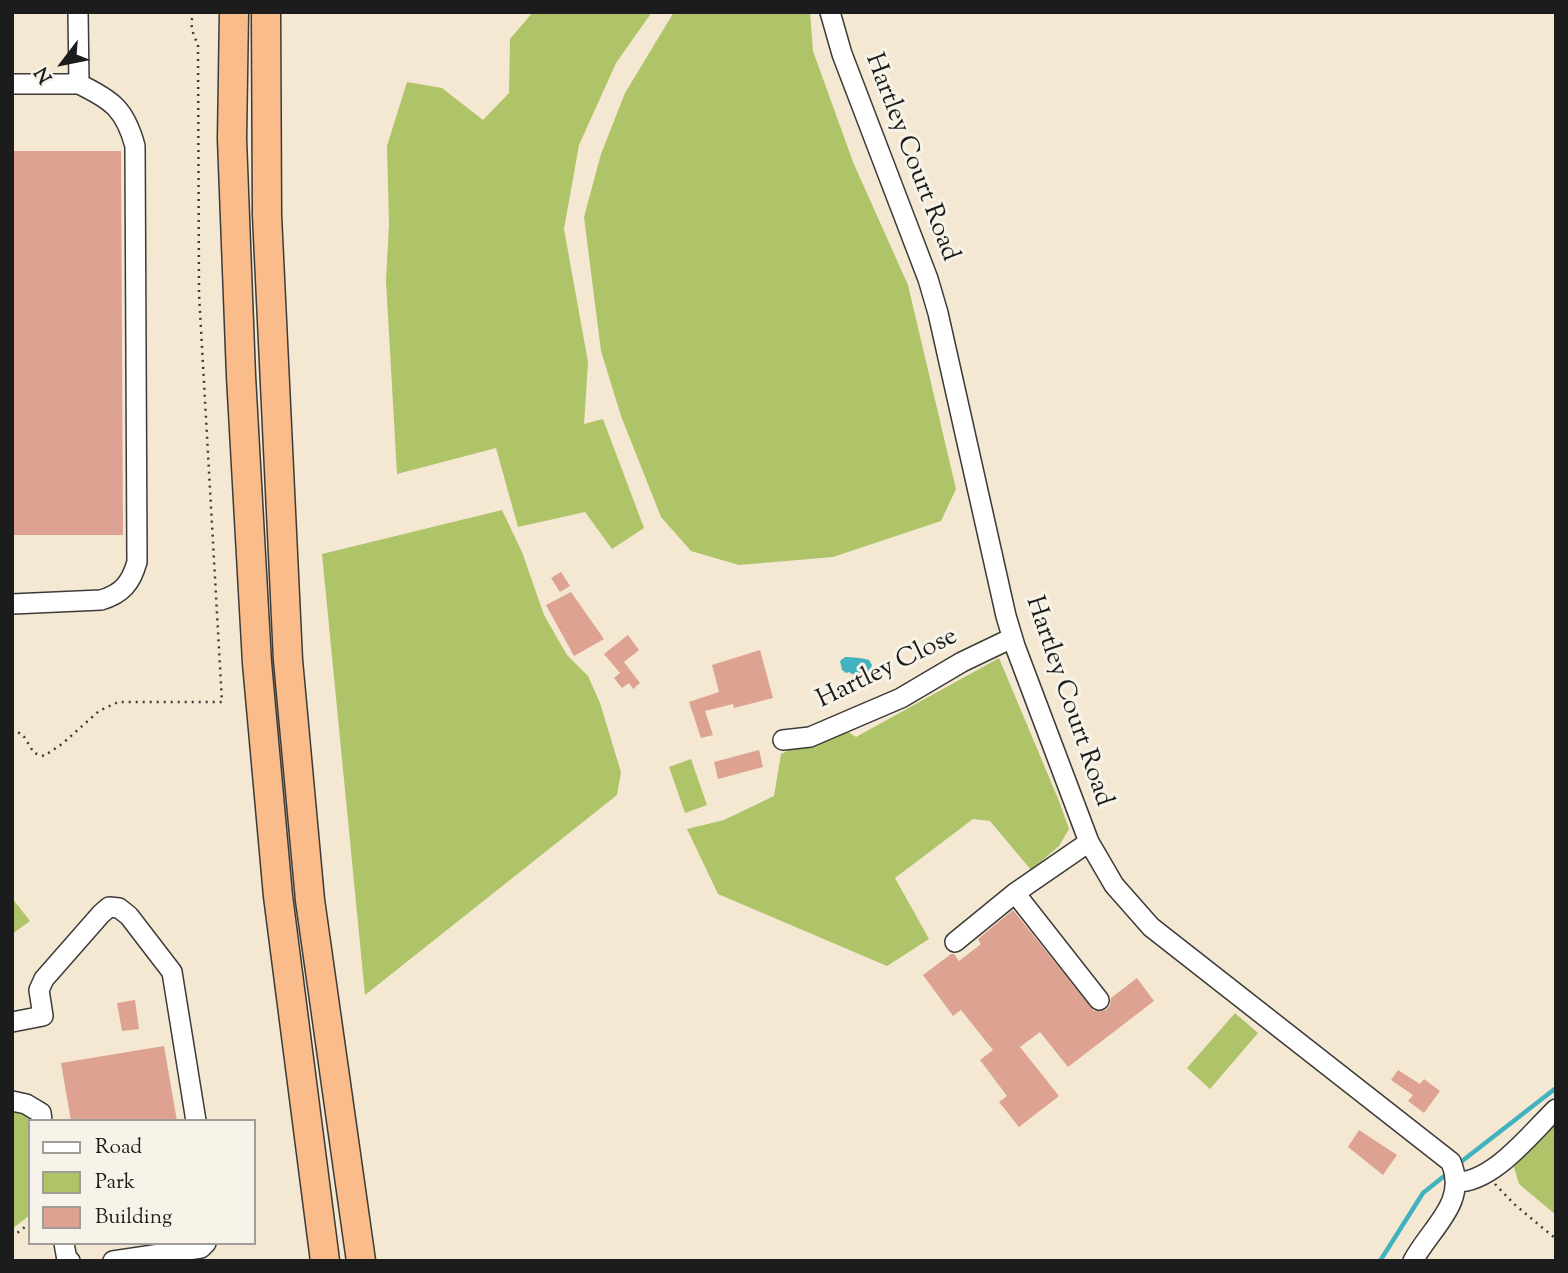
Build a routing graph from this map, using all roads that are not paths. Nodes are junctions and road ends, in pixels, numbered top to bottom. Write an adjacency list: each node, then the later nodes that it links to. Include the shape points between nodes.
1 (78, 12): 6 (street)
2 (234, 12): 24 (highway, via 232,139 257,663 278,896)
3 (266, 12): 25 (highway, via 267,215 288,660 310,900)
4 (830, 12): 8 (street, Hartley Court Road, via 938,313)
5 (12, 84): 6 (street)
6 (79, 84): 7 (street, via 120,110 135,146 137,562 133,578 114,596)
7 (12, 604)
8 (1012, 638): 9 (street, Hartley Close, via 901,698 810,737); 10 (street, Hartley Court Road)
9 (783, 740)
10 (1089, 842): 11 (street); 19 (street, Hartley Court Road, via 1114,885 1152,927 1436,1149)
11 (1015, 893): 12 (street); 13 (street)
12 (956, 942)
13 (1099, 1000)
14 (12, 1022): 18 (street, via 43,1016 39,990 44,979 100,914 109,907 120,908 172,972)
15 (12, 1101): 17 (street, via 26,1104)
16 (1556, 1109): 19 (street, via 1486,1174 1466,1182)
17 (42, 1119)
18 (196, 1119)
19 (1455, 1173): 26 (street, via 1451,1205)
20 (64, 1245): 22 (street)
21 (204, 1245): 23 (street)
22 (70, 1261)
23 (113, 1261)
24 (325, 1261)
25 (361, 1261)
26 (1413, 1261)

